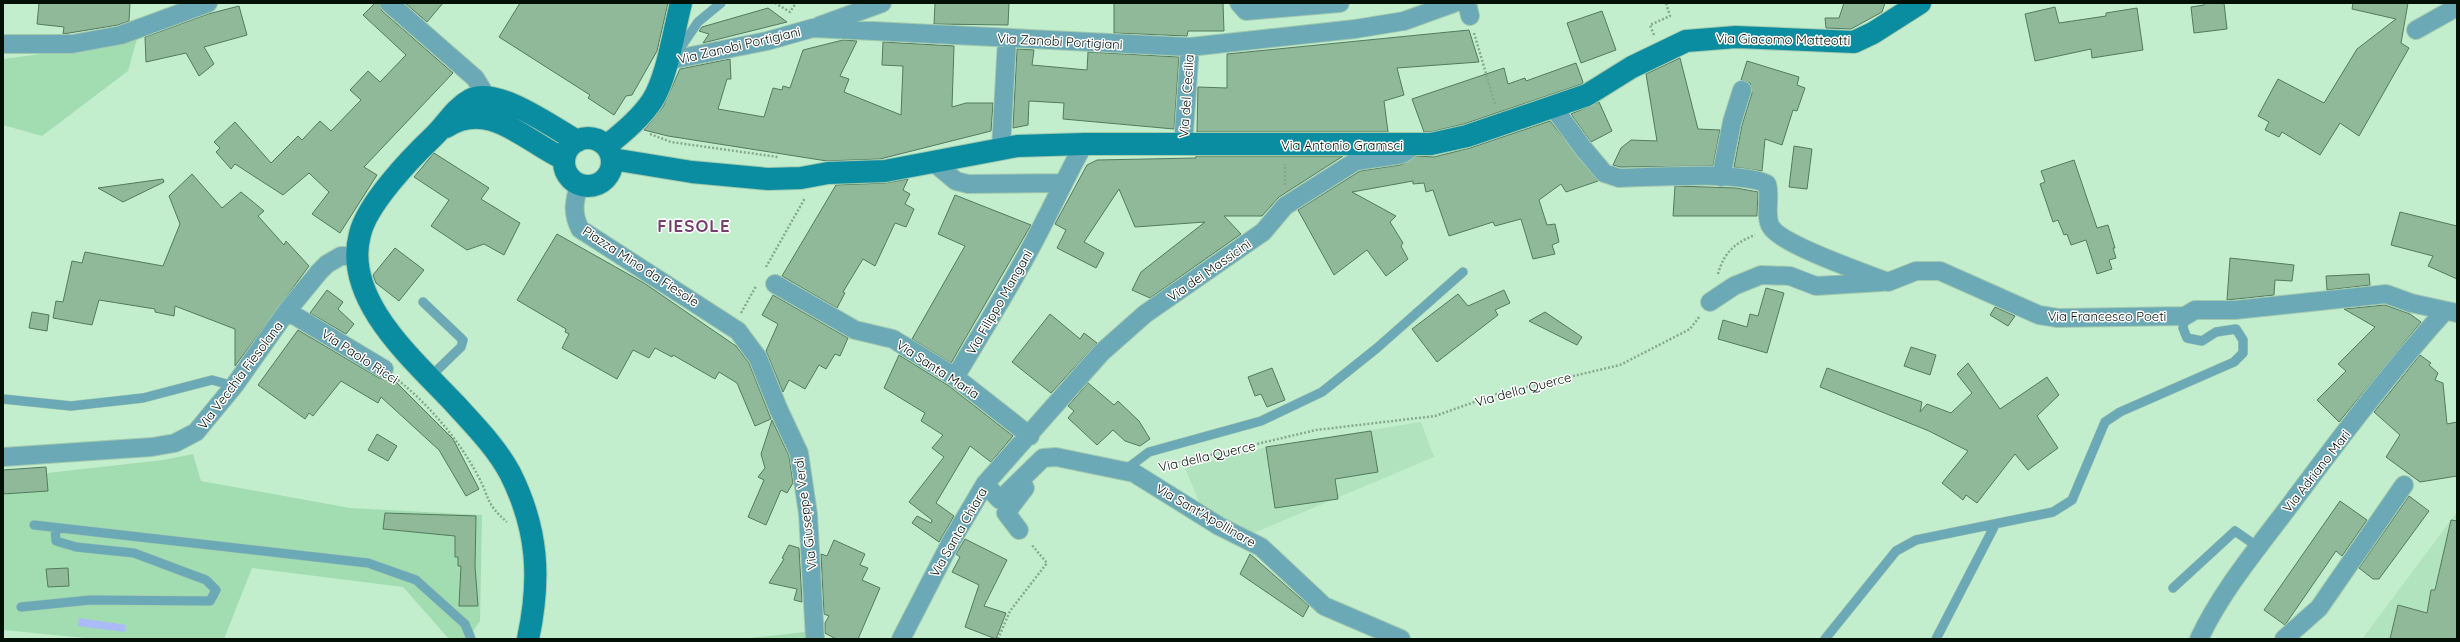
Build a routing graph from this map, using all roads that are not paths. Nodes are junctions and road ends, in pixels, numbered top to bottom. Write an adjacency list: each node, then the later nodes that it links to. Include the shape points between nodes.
1 (208, 3): 16 (street, via 128,32 100,39 72,44)
2 (390, 3): 21 (street, via 466,68 480,85)
3 (681, 3): 18 (main road)
4 (721, 3): 18 (lane, via 698,22 681,47)
5 (882, 3): 13 (street)
6 (1239, 3): 7 (street, via 1246,11)
7 (1340, 3)
8 (1420, 3): 12 (street)
9 (1454, 3): 12 (street, Via Zanobi Portigiani)
10 (1920, 3): 20 (main road, Via Giacomo Matteotti, via 1854,42 1736,37 1702,39 1678,44 1641,62)
11 (2457, 7): 14 (street)
12 (1404, 21): 17 (street, Via Zanobi Portigiani, via 1355,29)
13 (813, 28): 15 (street, Via Zanobi Portigiani); 18 (street, Via Zanobi Portigiani, via 767,41)
14 (2416, 30)
15 (1008, 39): 17 (street, Via Zanobi Portigiani); 27 (street)
16 (3, 44)
17 (1190, 47): 25 (street, Via del Cecilia)
18 (667, 55): 28 (main road, via 653,99)
19 (1742, 90): 31 (street, via 1732,122)
20 (1591, 93): 22 (main road, Via Antonio Gramsci)
21 (484, 107): 23 (main road, via 507,102); 29 (main road, via 497,122); 34 (main road, via 434,136 399,172 366,219 360,233)
22 (1553, 107): 26 (main road, Via Antonio Gramsci, via 1448,141); 31 (street, via 1604,173 1619,178)
23 (577, 141): 28 (main road, via 592,138); 29 (main road, via 570,145)
24 (1084, 144): 25 (main road, Via Antonio Gramsci); 27 (main road, Via Antonio Gramsci); 32 (street, Via Filippo Mangani)
25 (1183, 145): 26 (main road, Via Antonio Gramsci)
26 (1414, 146): 49 (street, Via dei Massicini, via 1397,156 1356,161 1285,206 1263,232 1145,314 1102,353)
27 (1001, 148): 30 (main road, Via Antonio Gramsci)
28 (609, 152): 30 (main road, Via Antonio Gramsci, via 667,169 755,178 801,178 885,171); 33 (main road, via 610,173 593,186)
29 (564, 159): 33 (main road, via 567,174)
30 (932, 160): 32 (street, via 956,181 968,184)
31 (1722, 177): 37 (street, via 1759,180 1767,184 1769,222 1772,228 1793,243)
32 (1062, 183): 46 (street, Via Filippo Mangani, via 1043,226)
33 (580, 185): 43 (street, Piazza Mino da Fiesole, via 574,202 574,216 580,229)
34 (356, 256): 40 (street, Via Vecchia Fiesolana, via 341,256 327,264); 45 (main road, via 361,284 374,309 394,339)
35 (1463, 272): 52 (lane, via 1377,348 1322,392 1261,421 1149,452)
36 (766, 278): 46 (street, Via Santa Maria, via 855,330 893,339)
37 (1888, 282): 39 (street, via 1816,286 1790,276 1762,275 1734,286); 42 (street, Via Francesco Poeti, via 1916,271 1940,271 2039,315 2058,318)
38 (423, 302): 45 (lane, via 463,340 461,347)
39 (1710, 302)
40 (287, 311): 44 (street, Via Paolo Ricci); 47 (street, Via Vecchia Fiesolana)
41 (2451, 312): 42 (street, Via Francesco Poeti, via 2386,294 2234,310 2195,310); 59 (street, Via Adriano Mari, via 2410,350)
42 (2185, 316): 56 (lane, via 2184,328 2187,338 2202,340 2216,332 2236,329 2243,340 2243,353 2234,362 2120,412 2105,422 2072,500 2053,512)
43 (735, 329): 65 (street, Via Giuseppe Verdi, via 758,358 799,453 808,514)
44 (384, 369)
45 (430, 377): 64 (main road, via 484,436 509,472 522,500 536,554 536,580)
46 (955, 377): 49 (street, Via Santa Maria)
47 (234, 386): 48 (lane, via 212,380 143,398 71,406); 50 (street, Via Vecchia Fiesolana, via 196,432 175,443 152,447)
48 (3, 399)
49 (1030, 436): 53 (street, Via Santa Chiara)
50 (3, 457)
51 (1043, 458): 52 (street, Via Sant'Apollinare, via 1056,457); 53 (street, via 1000,500); 58 (street, via 1040,468 1006,513)
52 (1130, 471): 67 (street, Via Sant'Apollinare, via 1219,526 1261,547 1324,606)
53 (985, 484): 66 (street, Via Santa Chiara, via 952,540)
54 (2404, 485): 70 (street, via 2319,608)
55 (34, 525): 57 (lane)
56 (1994, 525): 68 (lane, via 1916,540 1896,551); 69 (lane)
57 (55, 528): 61 (lane, via 56,541 76,548 134,554 206,580 216,590 210,601 90,600); 63 (lane, via 368,563 416,580 465,624)
58 (1019, 530)
59 (2258, 548): 60 (lane, via 2235,531); 62 (street, Via Adriano Mari, via 2210,615)
60 (2173, 588)
61 (21, 606)
62 (2200, 638)
63 (470, 639)
64 (528, 639)
65 (815, 639)
66 (901, 639)
67 (1401, 639)
68 (1825, 639)
69 (1936, 639)
70 (2284, 639)

